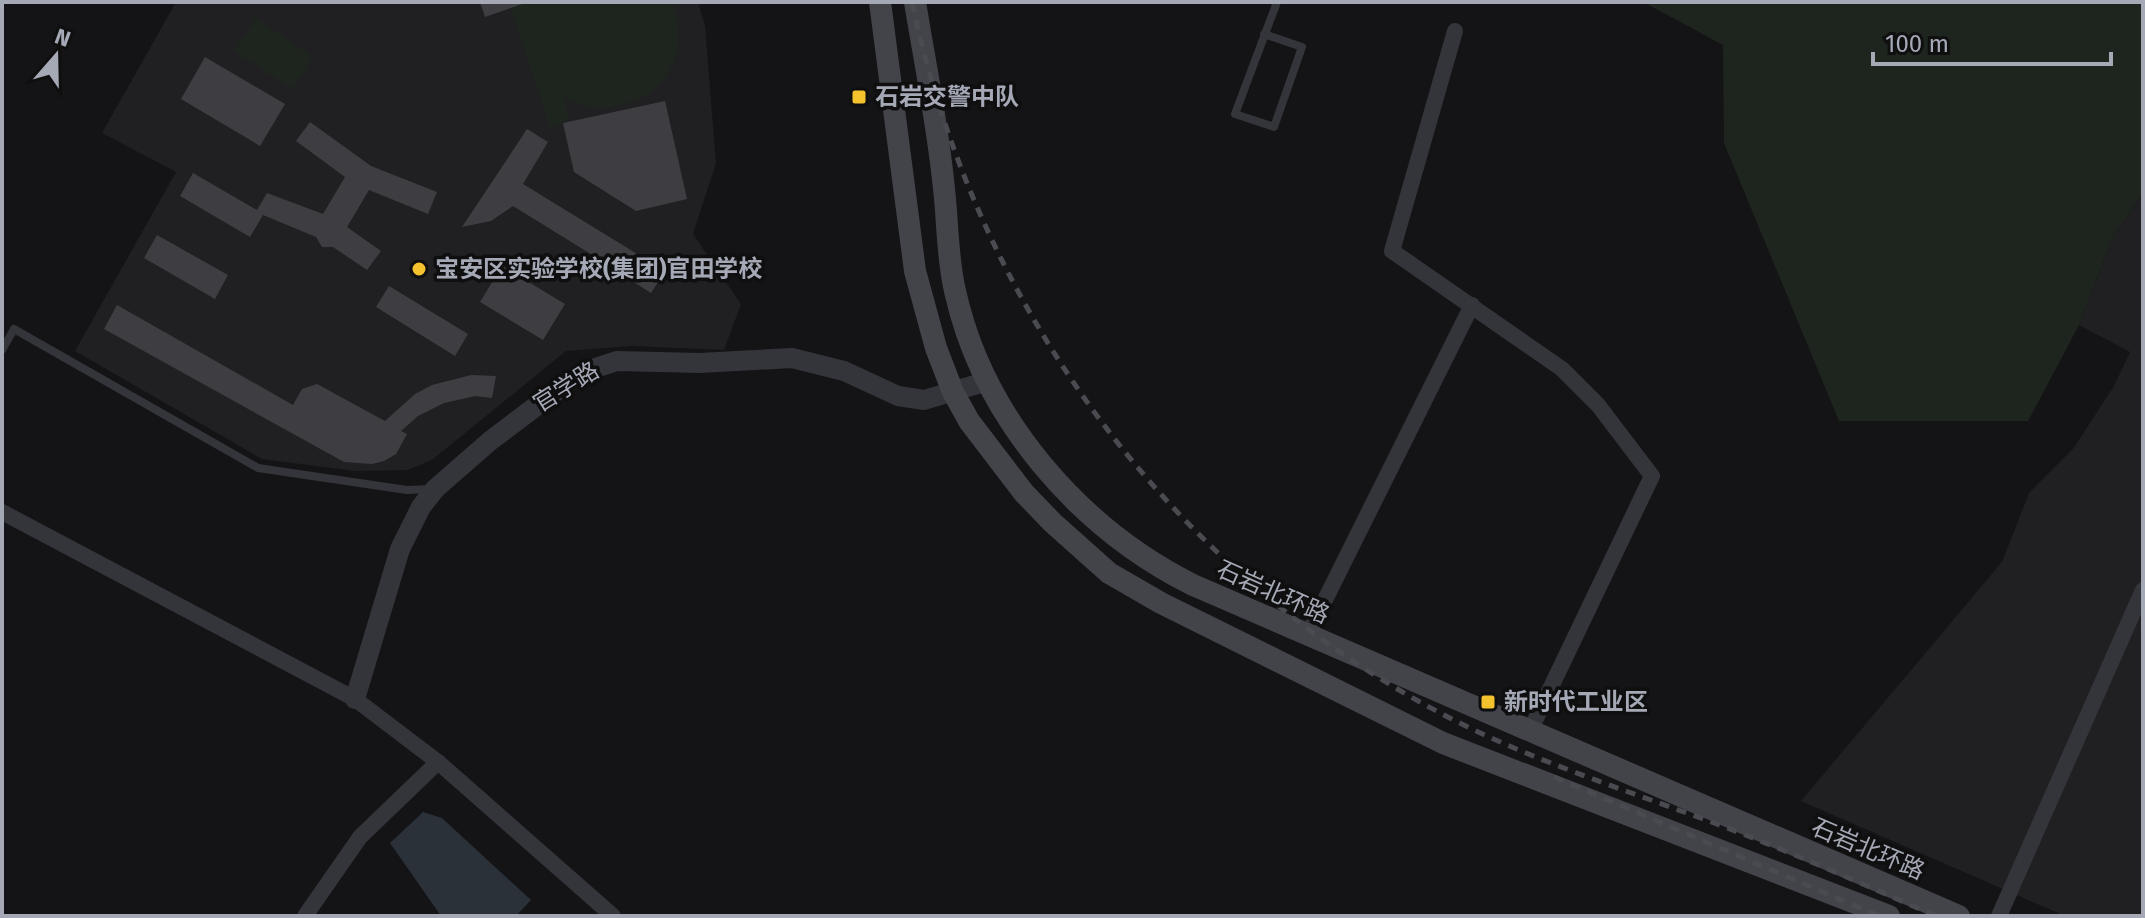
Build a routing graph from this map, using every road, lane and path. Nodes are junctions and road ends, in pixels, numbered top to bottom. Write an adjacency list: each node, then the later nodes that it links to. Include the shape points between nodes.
1 (880, 2): 9 (main road, via 915,271)
2 (915, 2): 8 (main road, 石岩北环路, via 955,293)
3 (1277, 2): 5 (lane)
4 (1455, 31): 6 (street, via 1392,251)
5 (1264, 34): 5 (lane, via 1302,47 1274,127 1235,114)
6 (1472, 305): 13 (street); 15 (street, via 1562,369 1598,405 1652,476)
7 (2, 350): 10 (lane, via 14,329 258,468 407,490)
8 (988, 381): 9 (street, 官学路); 13 (main road, 石岩北环路, via 1045,467 1105,528 1165,570)
9 (953, 392): 10 (street, 官学路, via 912,399 844,371 792,358 605,363 580,373 528,410); 17 (main road, via 991,453 1040,510 1109,573 1161,603 1443,743)
10 (435, 489): 14 (street, 官学路, via 400,549)
11 (2, 512): 14 (street)
12 (2143, 590): 22 (street)
13 (1307, 636): 15 (main road, 石岩北环路)
14 (355, 699): 16 (street)
15 (1530, 731): 21 (main road, 石岩北环路)
16 (438, 762): 18 (street, via 360,837); 19 (street)
17 (1857, 910): 20 (main road)
18 (305, 916)
19 (613, 916)
20 (1889, 916)
21 (1959, 916)
22 (1999, 916)

